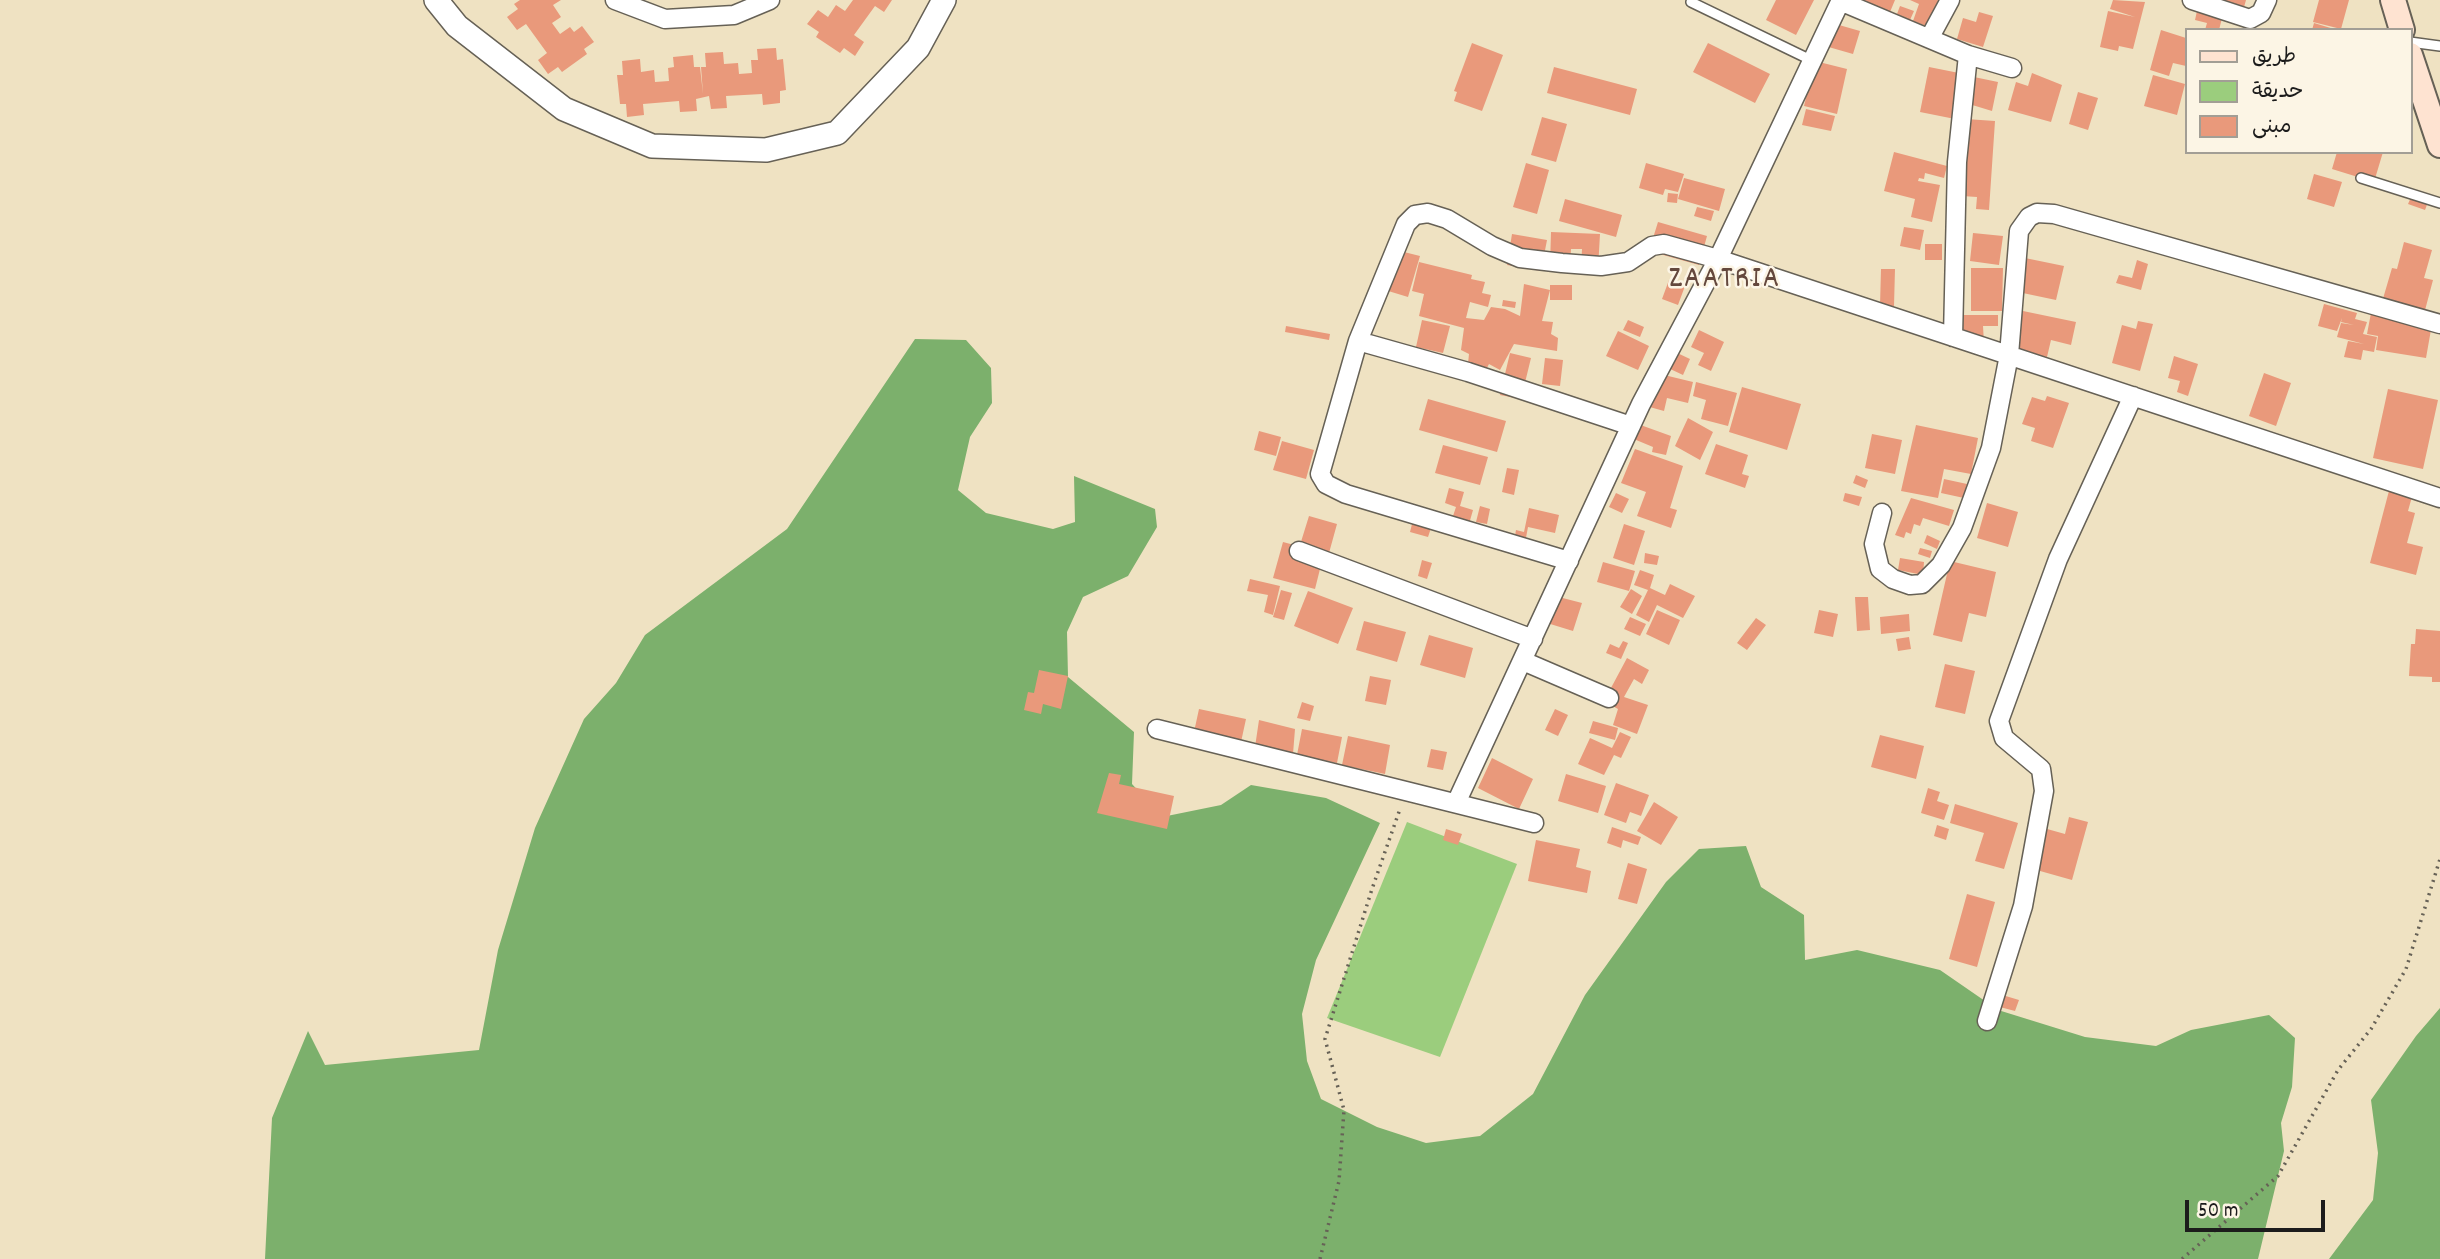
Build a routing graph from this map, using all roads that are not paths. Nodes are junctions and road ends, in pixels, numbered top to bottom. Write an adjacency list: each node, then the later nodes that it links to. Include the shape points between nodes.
1 (436, 0): 4 (street, via 457,26 564,109 652,146 766,150 838,133 918,48)
2 (615, 0): 3 (street, via 664,19 734,15)
3 (770, 0)
4 (944, 0)
5 (1692, 0): 16 (lane)
6 (1950, 0): 12 (street)
7 (2192, 0): 8 (street, via 2243,19 2261,13)
8 (2267, 0)
9 (2393, 0): 11 (main road)
10 (1841, 1): 12 (street); 16 (street)
11 (2401, 28)
12 (1930, 37): 15 (street)
13 (2412, 42): 14 (lane)
14 (2440, 46)
15 (1968, 55): 18 (street); 24 (street, via 1956,162)
16 (1813, 61): 22 (street)
17 (2412, 61): 19 (main road)
18 (2012, 68)
19 (2440, 145)
20 (2361, 178): 21 (lane)
21 (2440, 203)
22 (1718, 259): 24 (street); 25 (street, via 1664,244 1652,246 1628,262 1601,266 1520,258 1447,219 1428,213 1415,215 1406,224); 28 (street)
23 (2440, 324): 26 (street, via 2046,212 2029,217 2019,231)
24 (1953, 337): 26 (street)
25 (1358, 341): 28 (street); 32 (street, via 1323,458 1320,474 1325,484)
26 (2009, 355): 27 (street); 30 (street, via 1991,448 1970,511 1941,565 1922,584 1893,579 1880,569 1874,544)
27 (2133, 396): 29 (street); 39 (street, via 2057,559 1999,721 2004,738 2041,769 2044,791 2023,906)
28 (1631, 426): 32 (street)
29 (2440, 498)
30 (1882, 513)
31 (1298, 551): 33 (street)
32 (1569, 561): 33 (street)
33 (1533, 639): 34 (street)
34 (1523, 661): 35 (street); 37 (street)
35 (1609, 698)
36 (1157, 729): 37 (street)
37 (1457, 802): 38 (street)
38 (1534, 823)
39 (1987, 1021)

